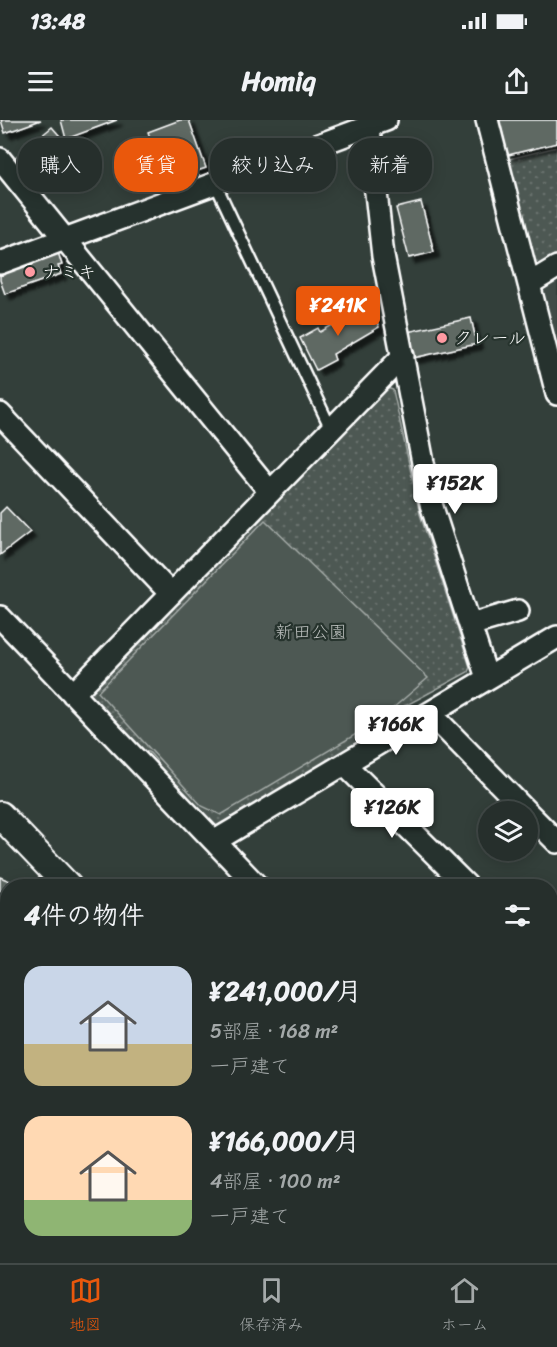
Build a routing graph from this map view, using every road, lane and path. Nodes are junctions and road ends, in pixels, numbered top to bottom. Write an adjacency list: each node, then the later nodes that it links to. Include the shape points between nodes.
1 (487, 120): 10 (street)
2 (374, 122): 3 (street); 11 (street, via 383,256)
3 (332, 138)
4 (0, 159): 7 (street)
5 (210, 185): 7 (street)
6 (219, 192): 14 (lane)
7 (65, 240): 8 (street); 15 (street)
8 (0, 263)
9 (557, 267): 10 (street)
10 (529, 284): 12 (street)
11 (403, 356): 14 (street); 18 (street, via 431,504)
12 (557, 394)
13 (0, 414): 16 (street)
14 (331, 429): 15 (street)
15 (270, 492): 16 (street)
16 (171, 594): 22 (street)
17 (518, 611): 18 (street)
18 (470, 625): 21 (street)
19 (4, 628): 22 (street)
20 (557, 637): 21 (street)
21 (487, 678): 23 (street)
22 (73, 694): 28 (street)
23 (430, 713): 24 (street); 25 (street)
24 (344, 764): 28 (street); 32 (street)
25 (516, 801)
26 (0, 815): 30 (street)
27 (538, 823): 29 (street)
28 (214, 842): 31 (street)
29 (557, 842)
30 (61, 879)
31 (250, 879)
32 (460, 879)

